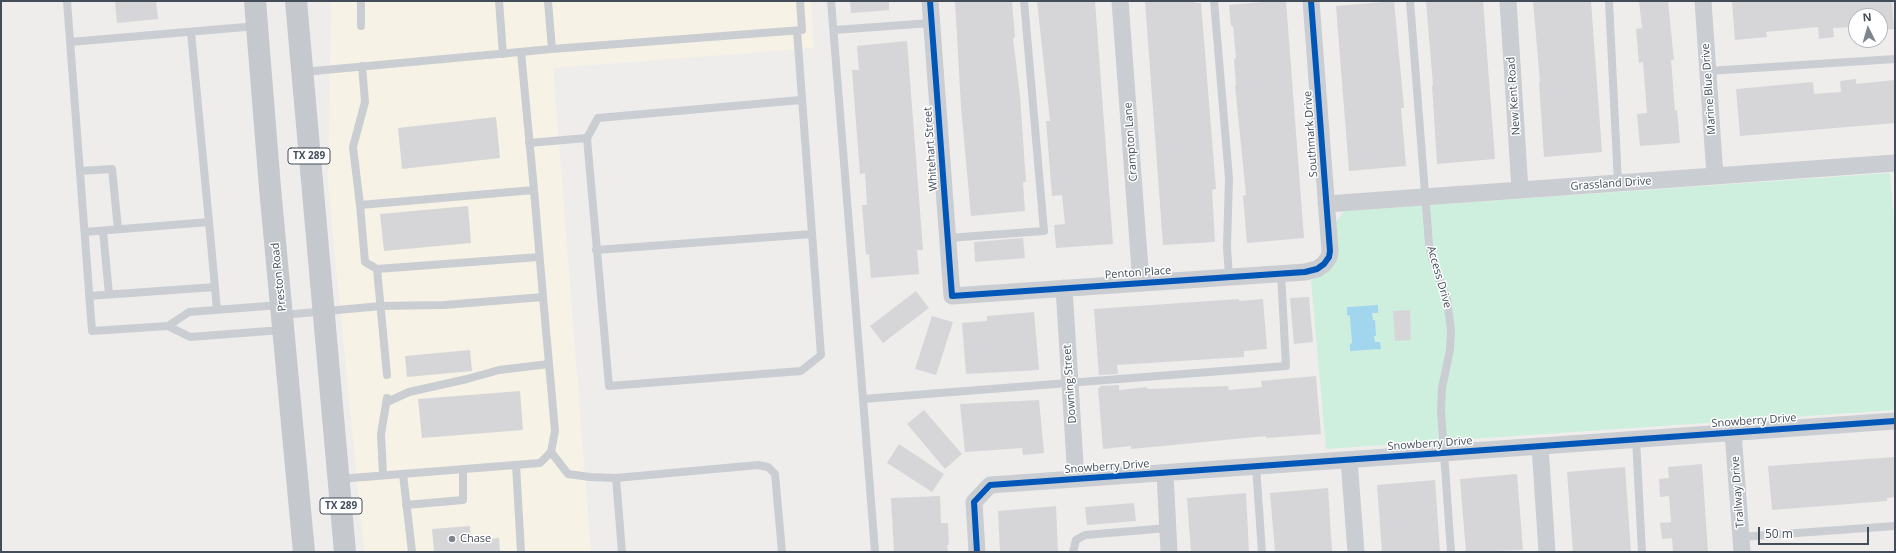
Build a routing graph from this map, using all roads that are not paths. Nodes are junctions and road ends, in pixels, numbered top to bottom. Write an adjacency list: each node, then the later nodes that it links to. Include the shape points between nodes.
1 (67, 1): 24 (lane)
2 (255, 1): 19 (main road, Preston Road)
3 (296, 1): 31 (main road, TX 289)
4 (361, 1): 20 (lane)
5 (499, 1): 27 (lane)
6 (548, 1): 25 (lane)
7 (800, 1): 22 (lane, via 802,30)
8 (831, 1): 21 (lane)
9 (930, 1): 18 (street, Whitehart Street)
10 (1024, 1): 49 (lane, via 1044,231)
11 (1120, 1): 56 (street, Crampton Lane)
12 (1214, 1): 55 (lane, via 1229,178)
13 (1311, 1): 42 (street, Southmark Drive)
14 (1410, 1): 41 (lane, Access Drive)
15 (1508, 1): 40 (street, New Kent Road)
16 (1609, 1): 38 (lane)
17 (1703, 1): 30 (street, Marine Blue Drive)
18 (931, 23): 21 (lane); 49 (street, Whitehart Street)
19 (257, 26): 23 (lane); 66 (main road, Preston Road)
20 (361, 26)
21 (834, 30): 71 (lane)
22 (797, 31): 25 (lane); 32 (lane)
23 (191, 32): 24 (lane); 44 (lane)
24 (70, 42): 36 (lane)
25 (552, 49): 26 (lane)
26 (521, 52): 27 (lane); 34 (lane)
27 (503, 54): 29 (lane)
28 (1895, 59): 30 (lane)
29 (362, 66): 31 (lane); 43 (lane, via 365,102 353,147)
30 (1708, 71): 37 (street, Marine Blue Drive)
31 (302, 72): 65 (main road, TX 289)
32 (801, 100): 33 (lane, via 598,118); 48 (lane)
33 (587, 138): 34 (lane); 50 (lane)
34 (529, 144): 39 (lane)
35 (1895, 164): 37 (street, Grassland Drive)
36 (80, 171): 45 (lane, via 112,169); 47 (lane)
37 (1715, 176): 38 (street, Grassland Drive)
38 (1618, 183): 40 (street, Grassland Drive)
39 (534, 190): 43 (lane); 51 (lane)
40 (1520, 190): 41 (street, Grassland Drive)
41 (1424, 197): 42 (street, Grassland Drive); 77 (lane, Access Drive, via 1432,258 1444,290 1449,313 1450,350 1441,398)
42 (1326, 204): 52 (street, Southmark Drive, via 1330,251)
43 (360, 205): 53 (lane, via 365,262)
44 (209, 222): 45 (lane); 57 (lane)
45 (118, 229): 46 (lane)
46 (103, 230): 47 (lane); 59 (lane)
47 (85, 232): 60 (lane)
48 (812, 234): 50 (lane); 50 (lane, via 821,355 801,371 609,386)
49 (948, 238): 61 (street, Whitehart Street)
50 (596, 250)
51 (539, 256): 53 (lane); 62 (lane)
52 (1324, 264): 54 (street, Penton Place, via 1309,272)
53 (377, 269): 63 (lane)
54 (1281, 274): 55 (street, Penton Place); 70 (lane, via 1286,366)
55 (1229, 277): 56 (street, Penton Place)
56 (1142, 283): 58 (street, Penton Place)
57 (215, 287): 59 (lane); 64 (lane)
58 (1064, 288): 61 (street, Penton Place); 70 (street, Downing Street)
59 (109, 294): 60 (lane)
60 (89, 296): 67 (lane, via 92,331)
61 (952, 296)
62 (543, 297): 63 (lane, via 444,306); 68 (lane)
63 (381, 306): 65 (lane); 69 (lane)
64 (217, 310): 66 (lane); 67 (lane, via 189,312)
65 (322, 311): 66 (lane); 86 (main road, TX 289)
66 (283, 316): 67 (lane, via 190,337); 92 (main road, Preston Road)
67 (168, 326)
68 (549, 364): 76 (lane, via 555,431); 84 (lane, via 499,370 409,392 387,400 381,434)
69 (387, 375)
70 (1070, 383): 71 (lane); 87 (street, Downing Street)
71 (863, 399): 98 (lane)
72 (1895, 421): 73 (street, Snowberry Drive)
73 (1733, 432): 74 (street, Snowberry Drive); 91 (street, Trailway Drive)
74 (1636, 439): 75 (street, Snowberry Drive); 106 (lane)
75 (1540, 446): 77 (street, Snowberry Drive); 105 (street)
76 (551, 452): 79 (lane, via 540,463); 85 (lane, via 568,474)
77 (1444, 453): 78 (street, Snowberry Drive); 104 (lane, Access Drive)
78 (1349, 460): 80 (street, Snowberry Drive); 103 (street)
79 (516, 465): 81 (lane); 95 (lane)
80 (1256, 466): 82 (street, Snowberry Drive); 102 (lane)
81 (463, 469): 83 (lane); 88 (lane, via 463,500)
82 (1165, 473): 87 (street, Snowberry Drive); 90 (street)
83 (403, 474): 84 (lane); 88 (lane)
84 (383, 475): 86 (lane)
85 (616, 478): 96 (lane); 97 (lane, via 758,465 768,467 775,474)
86 (338, 479): 93 (main road, TX 289)
87 (1076, 479): 99 (street, Snowberry Drive, via 990,485 974,502)
88 (406, 505): 94 (lane)
89 (1895, 526): 91 (lane)
90 (1168, 528): 100 (lane, via 1085,535 1076,540); 101 (street)
91 (1741, 545)
92 (304, 552)
93 (345, 552)
94 (412, 552)
95 (521, 552)
96 (622, 552)
97 (782, 552)
98 (875, 552)
99 (977, 552)
100 (1073, 552)
101 (1169, 552)
102 (1262, 552)
103 (1356, 552)
104 (1451, 552)
105 (1547, 552)
106 (1642, 552)

